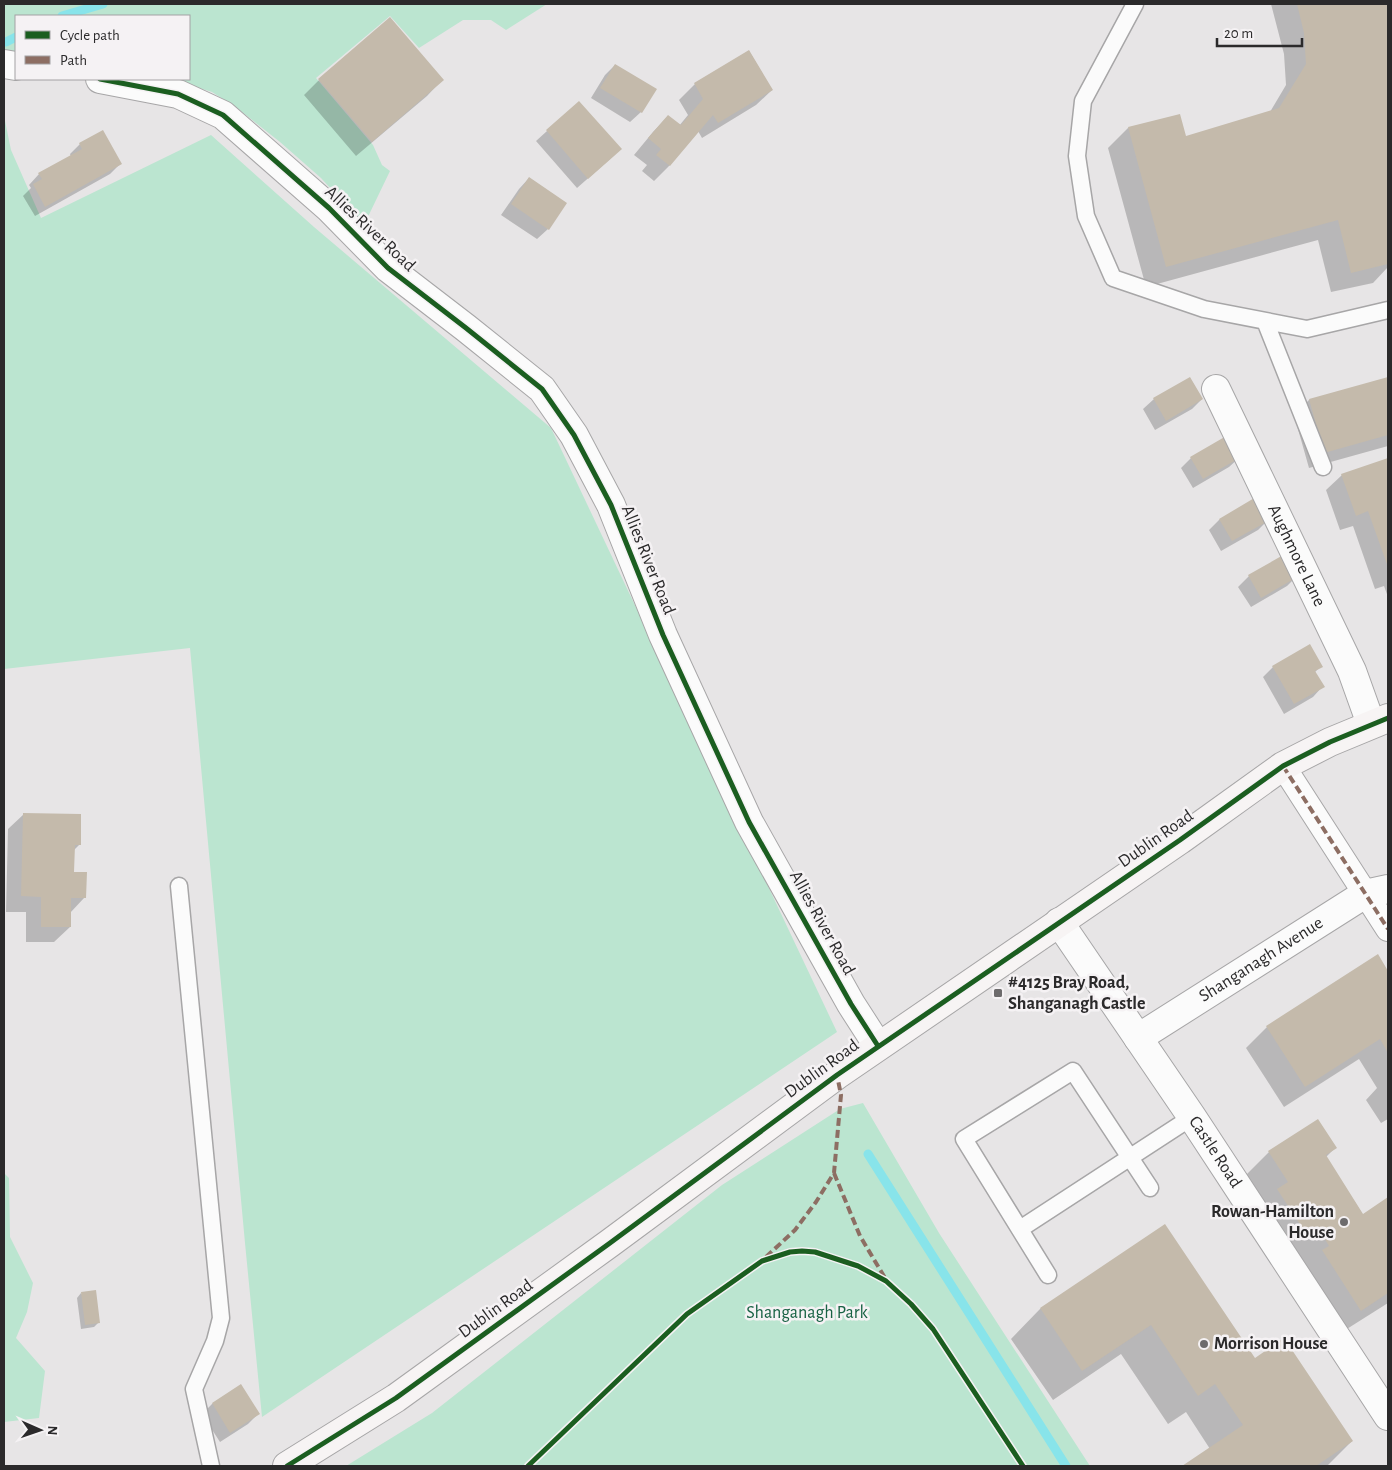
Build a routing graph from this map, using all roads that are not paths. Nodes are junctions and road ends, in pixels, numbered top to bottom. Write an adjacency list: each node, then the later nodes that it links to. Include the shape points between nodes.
1 (1135, 4): 4 (lane, via 1083,101 1077,156 1086,216 1112,278 1204,309)
2 (105, 80): 14 (street, Allies River Road, via 178,94 223,115 329,208 388,268 542,389 574,435 611,505 663,635 749,822)
3 (1388, 310): 4 (lane, via 1307,330)
4 (1265, 321): 6 (lane)
5 (1216, 389): 7 (street, Aughmore Lane, via 1352,671)
6 (1322, 467)
7 (1380, 721): 8 (main road, Dublin Road)
8 (1283, 766): 10 (street); 11 (main road, Dublin Road)
9 (179, 886): 21 (lane, via 221,1318 215,1341 194,1389)
10 (1377, 891): 12 (street); 13 (street, Shanganagh Avenue)
11 (1059, 922): 13 (street, Castle Road); 14 (main road, Dublin Road)
12 (1388, 929)
13 (1138, 1038): 15 (street, Castle Road)
14 (878, 1046): 22 (main road, Dublin Road, via 396,1398)
15 (1192, 1117): 16 (lane); 20 (street, Castle Road)
16 (1130, 1157): 17 (lane); 18 (lane); 18 (lane, via 1073,1071 964,1139)
17 (1150, 1188)
18 (1020, 1229): 19 (lane)
19 (1048, 1275)
20 (1388, 1416)
21 (210, 1466)
22 (287, 1466)

